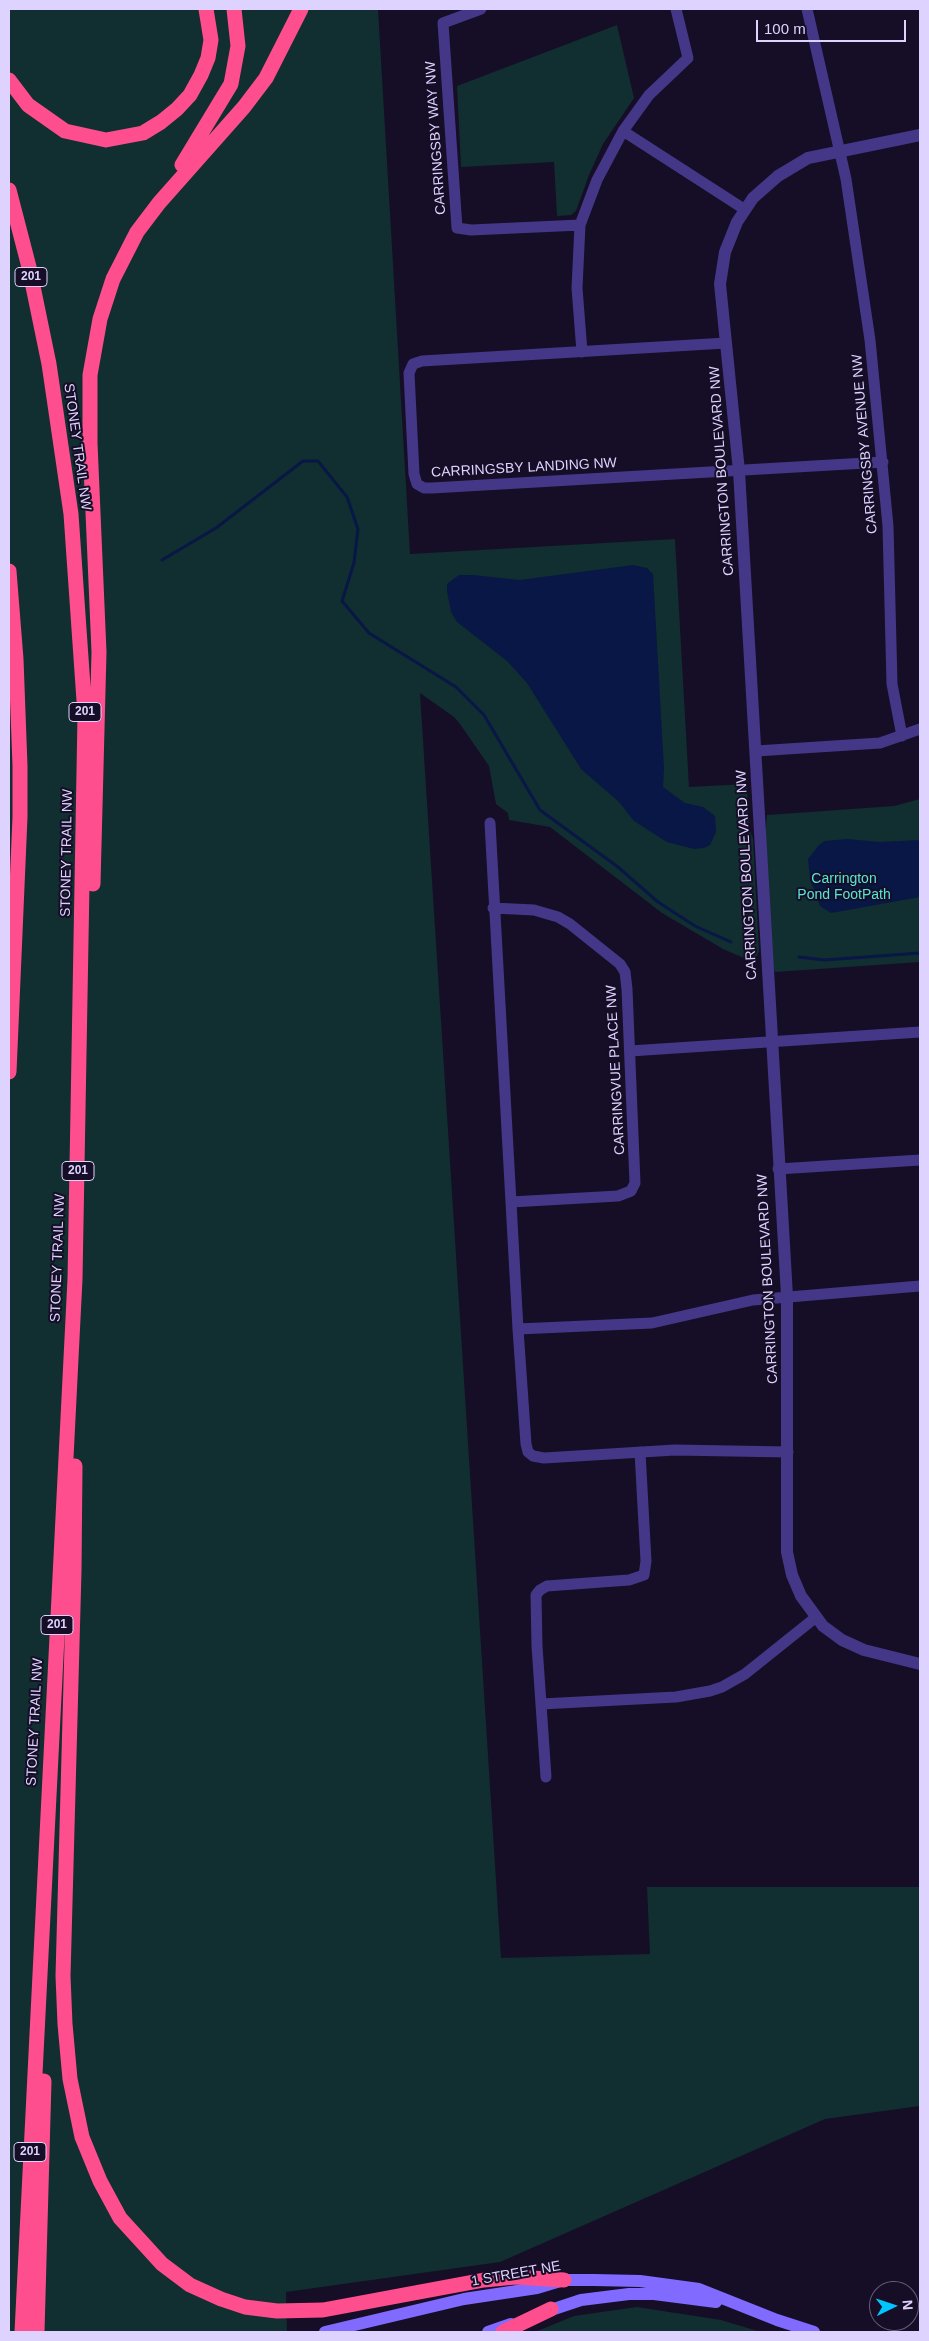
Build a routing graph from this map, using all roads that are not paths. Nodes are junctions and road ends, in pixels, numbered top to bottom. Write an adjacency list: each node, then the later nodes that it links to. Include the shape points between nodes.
1 (206, 9): 7 (highway, via 211,40 201,74 190,95 177,109 143,133 106,140 65,131 28,105)
2 (234, 9): 12 (highway, via 238,46 231,84)
3 (300, 9): 12 (highway, via 266,78)
4 (481, 9): 14 (street, CARRINGSBY WAY NW, via 443,23 457,228)
5 (676, 9): 8 (street, via 688,58 649,95)
6 (807, 9): 10 (street)
7 (9, 80)
8 (623, 131): 13 (street); 14 (street, via 597,180)
9 (920, 135): 10 (street, CARRINGTON BOULEVARD NW)
10 (840, 151): 13 (street, CARRINGTON BOULEVARD NW, via 808,158 789,168 766,185); 17 (street, CARRINGSBY AVENUE NW, via 870,340)
11 (9, 190): 30 (highway, STONEY TRAIL NW / 201, via 29,267 48,364 71,514 85,715)
12 (159, 203): 30 (highway, via 137,232 113,279 100,318 90,375 99,652 89,995)
13 (744, 209): 15 (street, CARRINGTON BOULEVARD NW, via 730,238 722,266 721,300)
14 (580, 225): 16 (street, via 578,288)
15 (726, 343): 16 (street, CARRINGSBY LANDING NW); 18 (street, CARRINGTON BOULEVARD NW)
16 (582, 352): 18 (street, CARRINGSBY LANDING NW, via 413,364 409,373 417,484 432,488)
17 (883, 462): 18 (street); 21 (street, CARRINGSBY AVENUE NW, via 891,572 892,684)
18 (739, 471): 22 (street, CARRINGTON BOULEVARD NW)
19 (9, 571): 25 (highway, via 20,766)
20 (920, 729): 21 (street)
21 (902, 736): 22 (street, via 880,744)
22 (756, 751): 28 (street, CARRINGTON BOULEVARD NW)
23 (9, 817): 25 (highway)
24 (490, 822): 26 (street)
25 (16, 895): 31 (highway)
26 (494, 908): 29 (street, CARRINGVUE PLACE NW, via 534,910 558,918 584,933 620,964 626,972); 34 (street)
27 (920, 1032): 28 (street)
28 (771, 1041): 29 (street); 33 (street, CARRINGTON BOULEVARD NW)
29 (630, 1051): 34 (street, CARRINGVUE PLACE NW, via 636,1175 631,1191 613,1197)
30 (79, 1062): 35 (highway, STONEY TRAIL NW / 201)
31 (9, 1072)
32 (920, 1160): 33 (street)
33 (778, 1170): 37 (street, CARRINGTON BOULEVARD NW)
34 (511, 1202): 38 (street)
35 (75, 1279): 45 (highway, STONEY TRAIL NW / 201); 46 (highway, via 74,1572 64,2024 75,2108 82,2137 100,2181 120,2218 162,2264 190,2285 245,2306 298,2312 323,2310 484,2280 515,2277)
36 (920, 1286): 37 (street)
37 (787, 1296): 38 (street, via 753,1300 652,1322); 40 (street, CARRINGTON BOULEVARD NW)
38 (518, 1329): 39 (street, via 528,1452 544,1458)
39 (640, 1452): 40 (street); 43 (street, via 646,1572 636,1579 550,1585 540,1590 535,1604)
40 (788, 1452): 41 (street, CARRINGTON BOULEVARD NW, via 789,1562 801,1596)
41 (815, 1618): 42 (street, CARRINGTON BOULEVARD NW, via 833,1634 864,1650); 43 (street, via 745,1674 710,1691 676,1697)
42 (920, 1664)
43 (541, 1704): 44 (street)
44 (546, 1777)
45 (39, 1971): 49 (highway, STONEY TRAIL NW / 201); 50 (highway, via 44,2070)
46 (564, 2280): 47 (main road, 1 STREET NE, via 640,2281 699,2289); 51 (main road, 1 STREET NE, via 536,2288 464,2298)
47 (741, 2307): 48 (main road, 1 STREET NE, via 654,2294 596,2297); 54 (main road, 1 STREET NE)
48 (551, 2309): 52 (main road, 1 STREET NE); 53 (highway)
49 (22, 2332)
50 (37, 2332)
51 (325, 2332)
52 (488, 2332)
53 (503, 2332)
54 (814, 2332)

